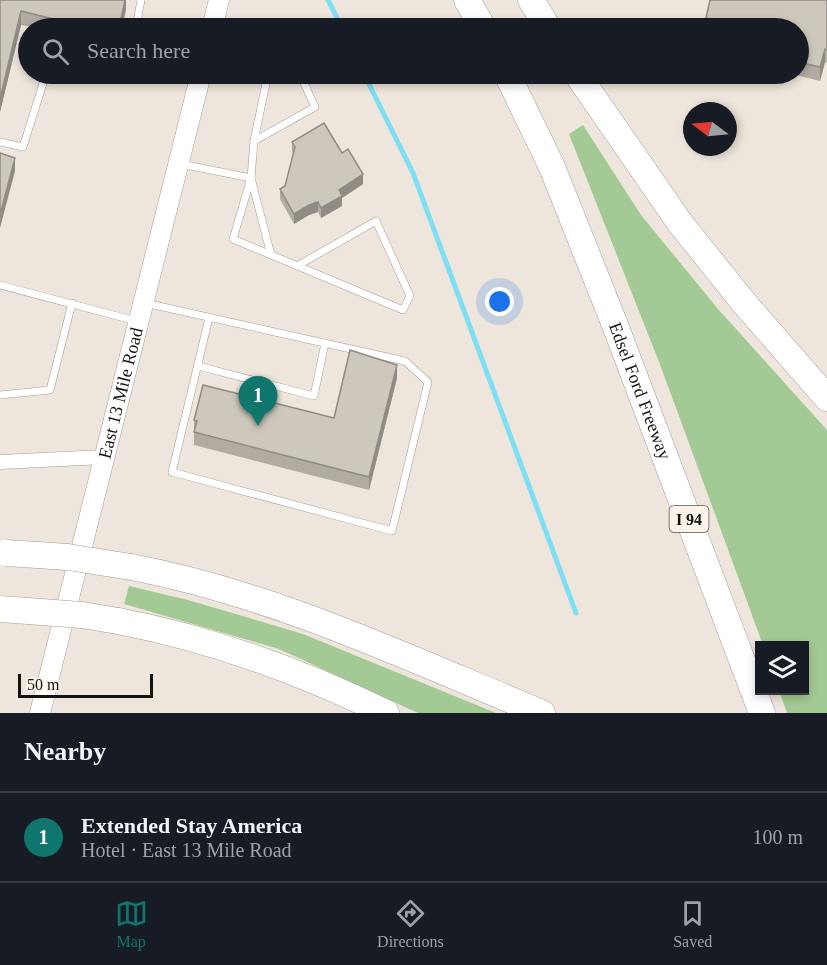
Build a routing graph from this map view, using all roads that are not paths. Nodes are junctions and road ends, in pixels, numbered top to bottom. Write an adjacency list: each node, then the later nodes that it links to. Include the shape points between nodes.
1 (141, 0): 5 (lane)
2 (219, 0): 6 (main road)
3 (467, 0): 7 (highway)
4 (531, 0): 8 (highway)
5 (138, 18)
6 (214, 18)
7 (477, 18)
8 (542, 18)
9 (43, 84): 16 (lane, via 23,147)
10 (198, 84): 17 (main road, East 13 Mile Road)
11 (266, 84): 15 (lane)
12 (305, 84): 15 (lane, via 315,106)
13 (512, 84): 37 (highway, Edsel Ford Freeway / I 94, via 552,167 615,325)
14 (584, 84): 29 (highway, via 680,223)
15 (254, 141): 18 (lane)
16 (0, 142)
17 (178, 164): 18 (lane); 22 (main road, East 13 Mile Road)
18 (251, 178): 19 (lane); 19 (lane, via 233,239)
19 (271, 255): 20 (lane)
20 (297, 266): 20 (lane, via 404,310 410,296 376,221)
21 (0, 285): 23 (lane)
22 (143, 302): 24 (lane); 25 (main road, East 13 Mile Road)
23 (72, 303): 25 (lane); 28 (lane, via 50,390)
24 (209, 318): 26 (lane); 27 (lane)
25 (138, 321): 30 (main road, East 13 Mile Road)
26 (325, 343): 27 (lane, via 314,396); 27 (lane, via 405,361 428,382 392,531 172,472)
27 (198, 366)
28 (0, 395)
29 (827, 398)
30 (104, 457): 31 (street); 34 (main road, East 13 Mile Road)
31 (0, 462)
32 (3, 553): 36 (highway, bridge, via 68,557 131,567 270,603)
33 (0, 609): 35 (highway, bridge, via 118,621 239,651)
34 (40, 713)
35 (386, 713)
36 (542, 713)
37 (762, 713)

